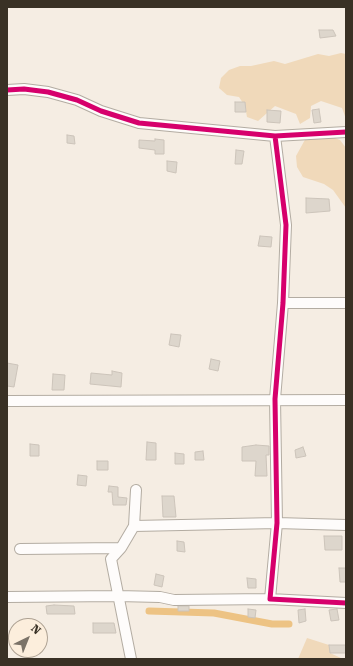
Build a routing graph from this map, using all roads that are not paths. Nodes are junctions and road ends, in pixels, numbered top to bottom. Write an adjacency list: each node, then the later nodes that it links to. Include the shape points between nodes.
1 (7, 90): 3 (street, via 48,92 78,100 101,111 139,123)
2 (346, 132): 3 (street)
3 (275, 136): 4 (street, via 286,225)
4 (283, 303): 5 (street); 6 (street)
5 (346, 303)
6 (275, 399): 7 (street); 8 (street); 10 (street)
7 (346, 400)
8 (7, 401)
9 (136, 490): 12 (street)
10 (277, 523): 11 (street); 12 (street); 17 (street)
11 (346, 525)
12 (134, 526): 13 (street)
13 (121, 548): 14 (street); 15 (street, via 111,559)
14 (20, 549)
15 (118, 596): 16 (street); 17 (street, via 174,600); 19 (street)
16 (7, 597)
17 (270, 599): 18 (street)
18 (346, 603)
19 (131, 659)

